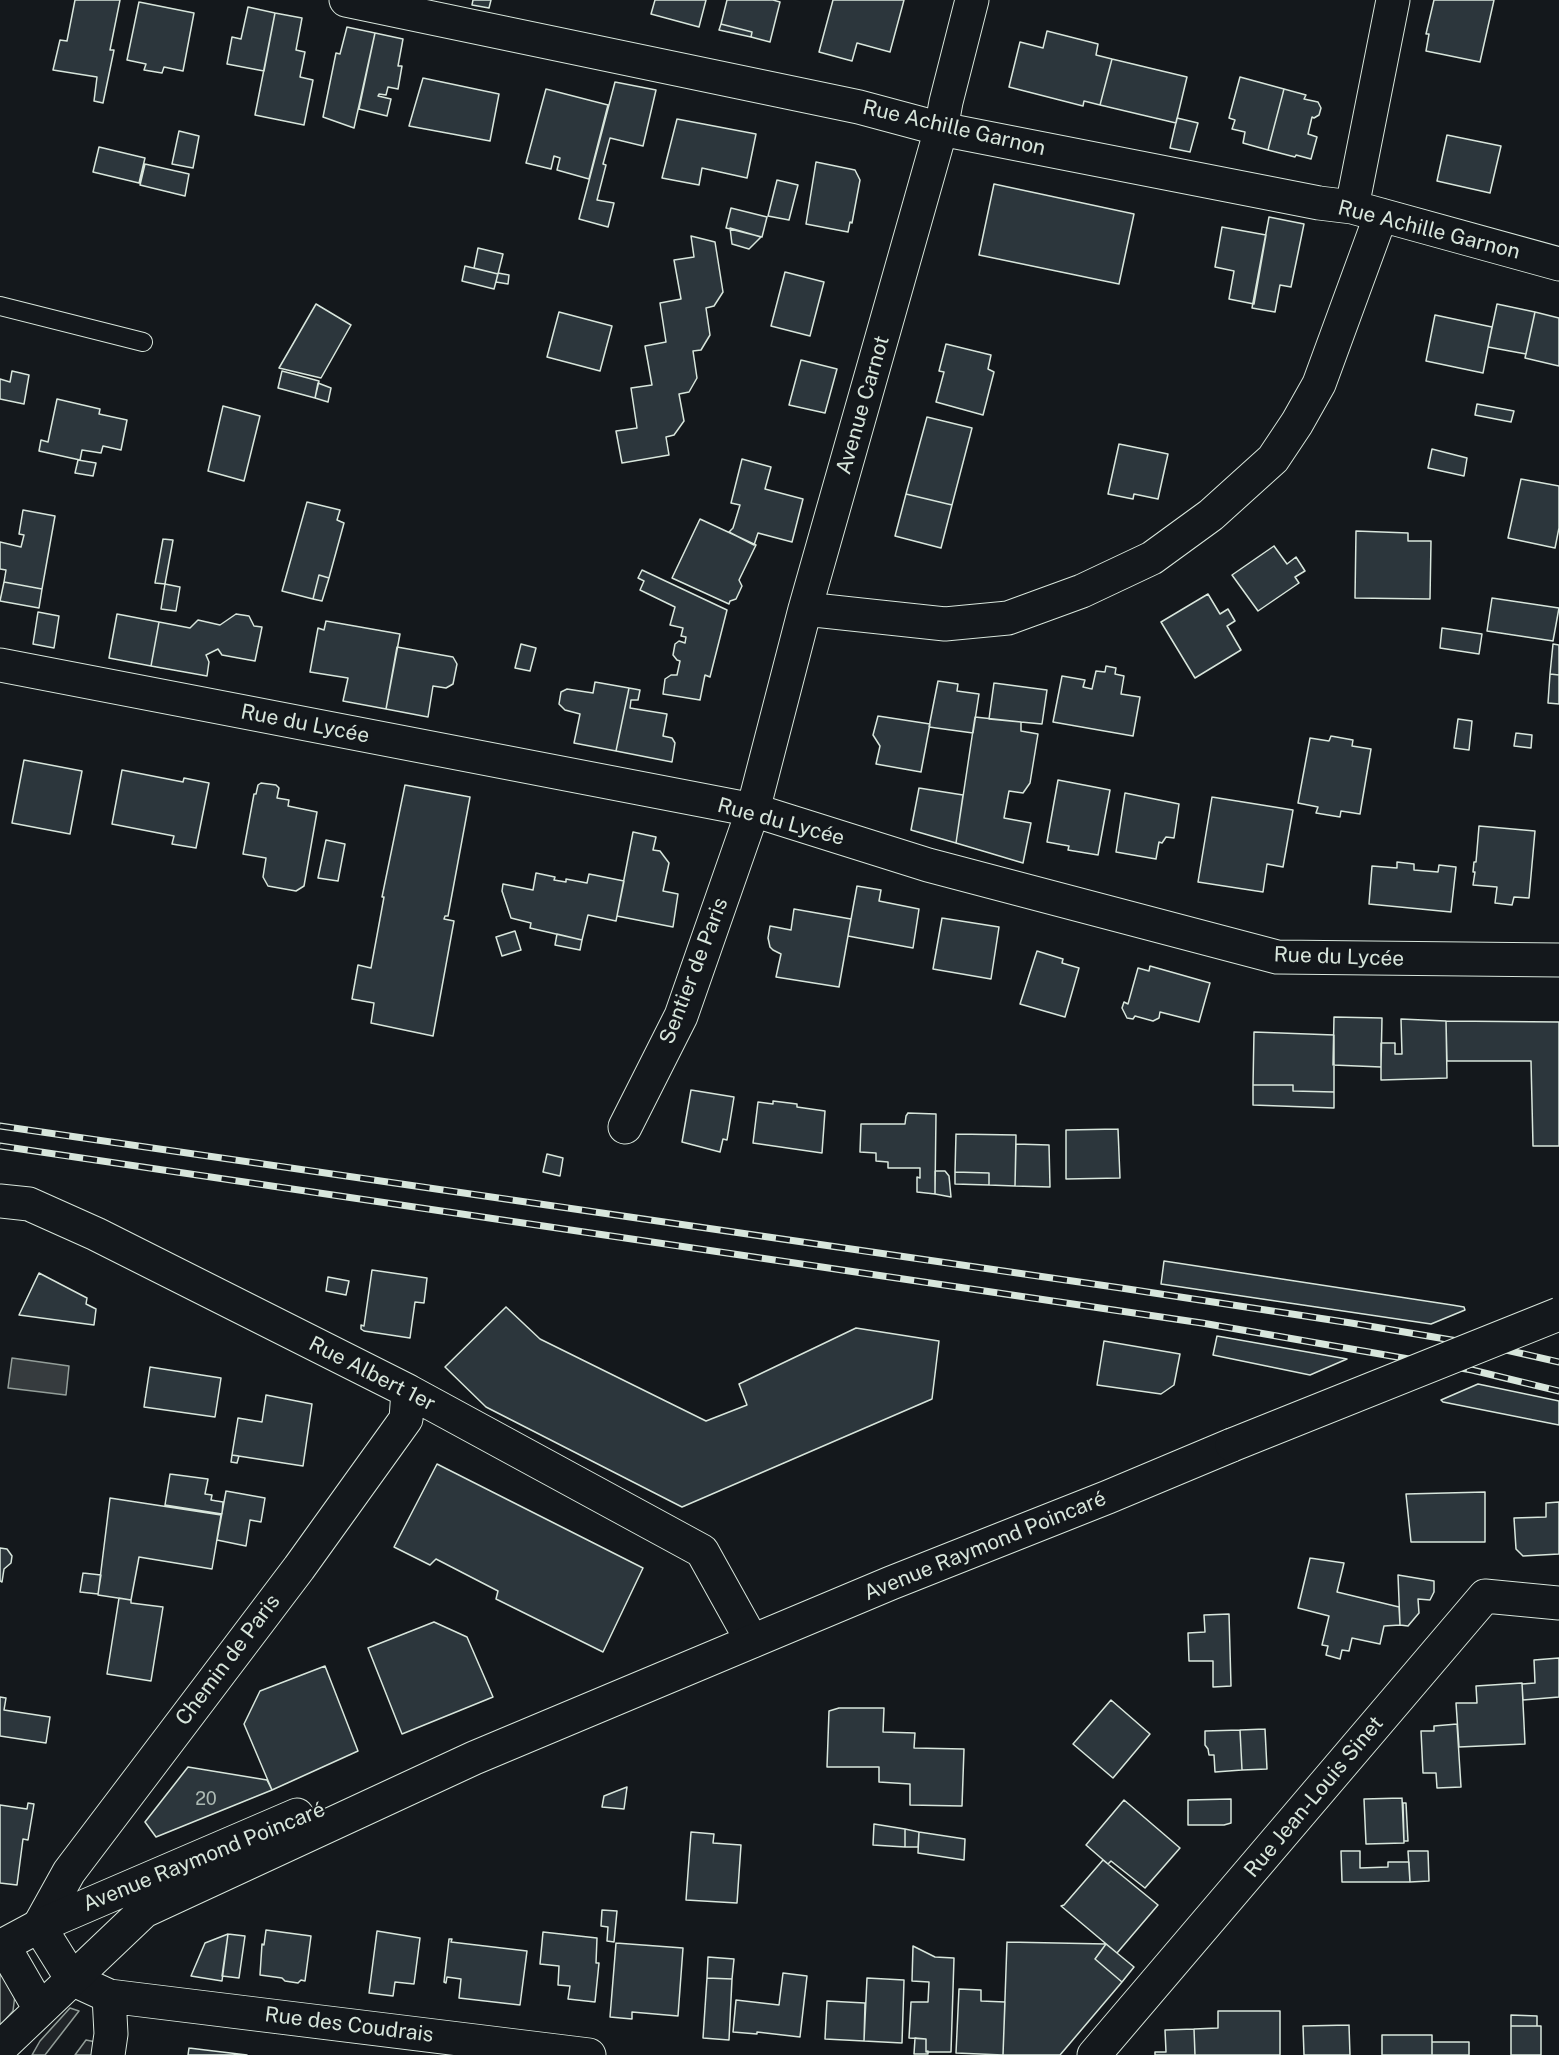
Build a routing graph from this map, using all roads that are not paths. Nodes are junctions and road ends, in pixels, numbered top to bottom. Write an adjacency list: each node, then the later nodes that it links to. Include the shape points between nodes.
1 (346, 0): 4 (street, Rue Achille Garnon, via 859,107)
2 (972, 0): 4 (street, Avenue Carnot)
3 (1393, 0): 5 (street)
4 (941, 129): 5 (street, Rue Achille Garnon); 9 (street, Avenue Carnot)
5 (1367, 211): 6 (street, Rue Achille Garnon); 9 (street, via 1319,384 1291,432 1273,459 1211,515 1152,558 1082,591 1008,618 945,624)
6 (1559, 264)
7 (0, 306): 8 (lane)
8 (144, 342)
9 (805, 609): 11 (street, Avenue Carnot)
10 (0, 665): 11 (street, Rue du Lycée)
11 (753, 810): 12 (street, Rue du Lycée, via 928,865 1277,957); 13 (street, Sentier de Paris, via 681,1016)
12 (1559, 960)
13 (625, 1127)
14 (0, 1201): 16 (street, Rue Albert 1er, via 29,1204 96,1234)
15 (1559, 1314): 18 (street, Avenue Raymond Poincaré, bridge)
16 (408, 1391): 18 (street, Rue Albert 1er, via 702,1551); 20 (street, Chemin de Paris, via 406,1419 299,1568)
17 (1559, 1603): 30 (street, Rue Jean-Louis Sinet, via 1485,1596)
18 (752, 1641): 19 (street, Avenue Raymond Poincaré)
19 (415, 1785): 21 (street, Avenue Raymond Poincaré, via 311,1809); 24 (street, Avenue Raymond Poincaré, via 144,1911)
20 (69, 1872): 21 (street, via 82,1891); 22 (street, Chemin de Paris)
21 (102, 1899): 22 (street, Avenue Raymond Poincaré)
22 (39, 1926): 23 (street, Avenue Raymond Poincaré); 24 (street)
23 (2, 1946): 26 (street)
24 (72, 1979): 25 (street, Rue des Coudrais); 26 (street, Avenue Raymond Poincaré)
25 (109, 1996): 28 (street); 29 (street, Rue des Coudrais)
26 (40, 2009): 27 (street, Avenue Raymond Poincaré)
27 (0, 2048)
28 (108, 2055)
29 (588, 2055)
30 (1094, 2055)

